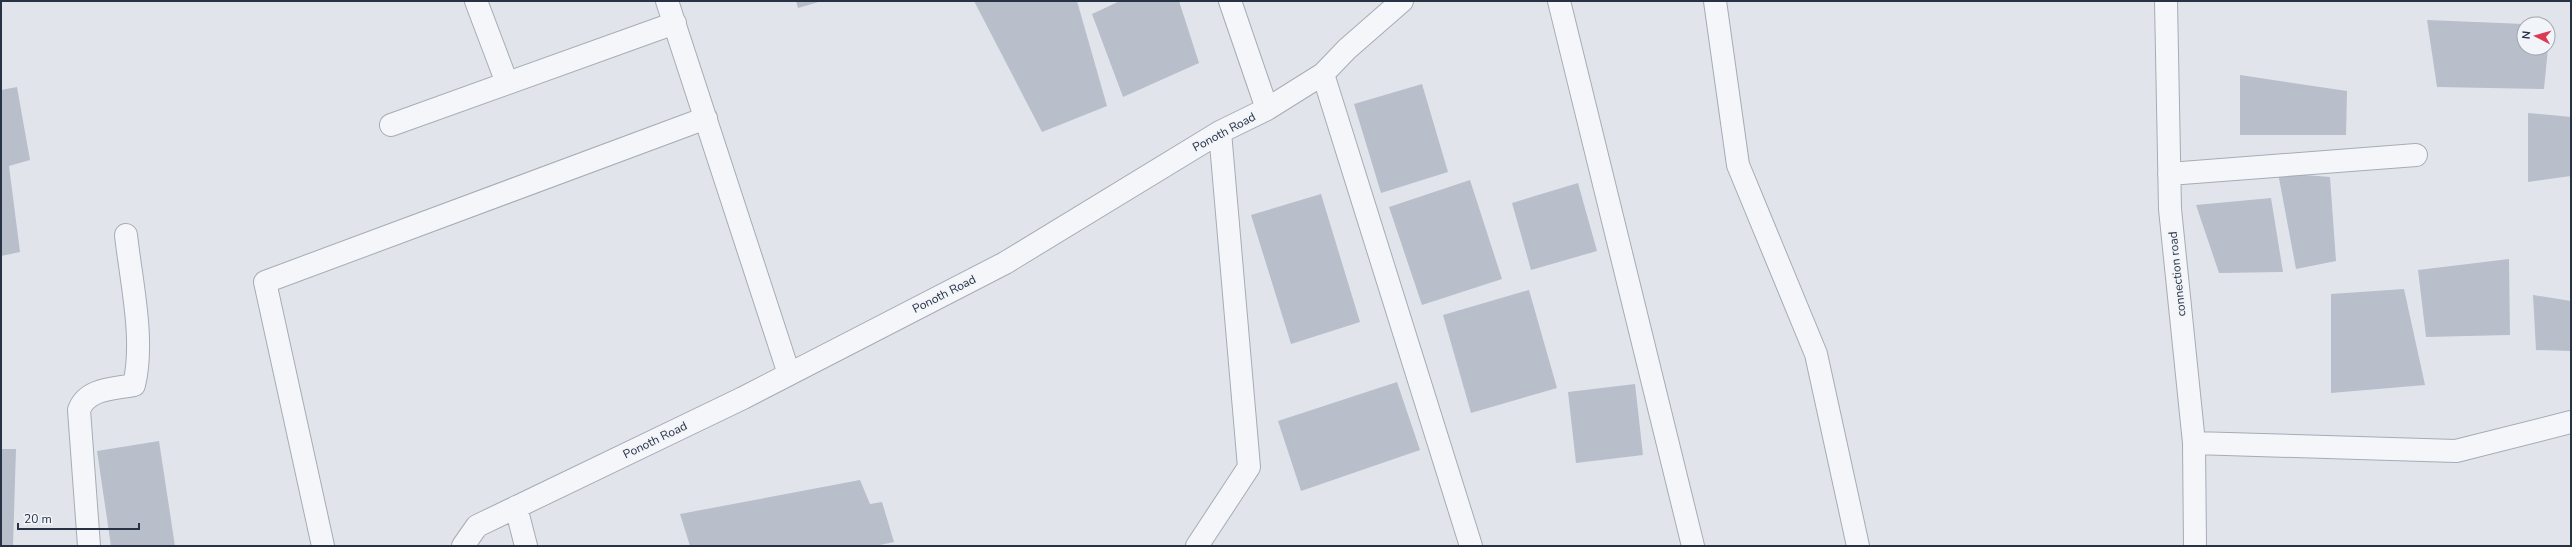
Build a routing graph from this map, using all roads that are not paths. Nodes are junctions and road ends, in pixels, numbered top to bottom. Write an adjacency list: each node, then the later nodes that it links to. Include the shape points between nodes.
1 (476, 1): 10 (street)
2 (668, 1): 8 (street)
3 (1230, 1): 11 (street)
4 (1402, 1): 9 (street, Ponoth Road, via 1347,49)
5 (1559, 1): 28 (street)
6 (1715, 1): 29 (street, via 1738,165 1816,354)
7 (2166, 1): 16 (street, connection road)
8 (675, 23): 10 (street); 12 (street)
9 (1323, 74): 11 (street, Ponoth Road); 27 (street)
10 (507, 83): 13 (street)
11 (1267, 109): 14 (street, Ponoth Road)
12 (706, 118): 18 (street); 23 (street, via 265,282)
13 (391, 125)
14 (1220, 132): 18 (street, Ponoth Road, via 1005,263); 26 (street, via 1249,467)
15 (2416, 155): 16 (street)
16 (2169, 174): 20 (street, connection road, via 2170,209)
17 (126, 235): 22 (street, via 138,344 138,369 134,385 93,393 83,400 79,410)
18 (789, 374): 21 (street, Ponoth Road)
19 (2571, 422): 20 (street, via 2456,451)
20 (2194, 443): 30 (street, connection road)
21 (516, 507): 24 (street, Ponoth Road, via 477,526); 25 (street)
22 (90, 546)
23 (323, 546)
24 (463, 546)
25 (526, 546)
26 (1197, 546)
27 (1471, 546)
28 (1693, 546)
29 (1858, 546)
30 (2195, 546)

